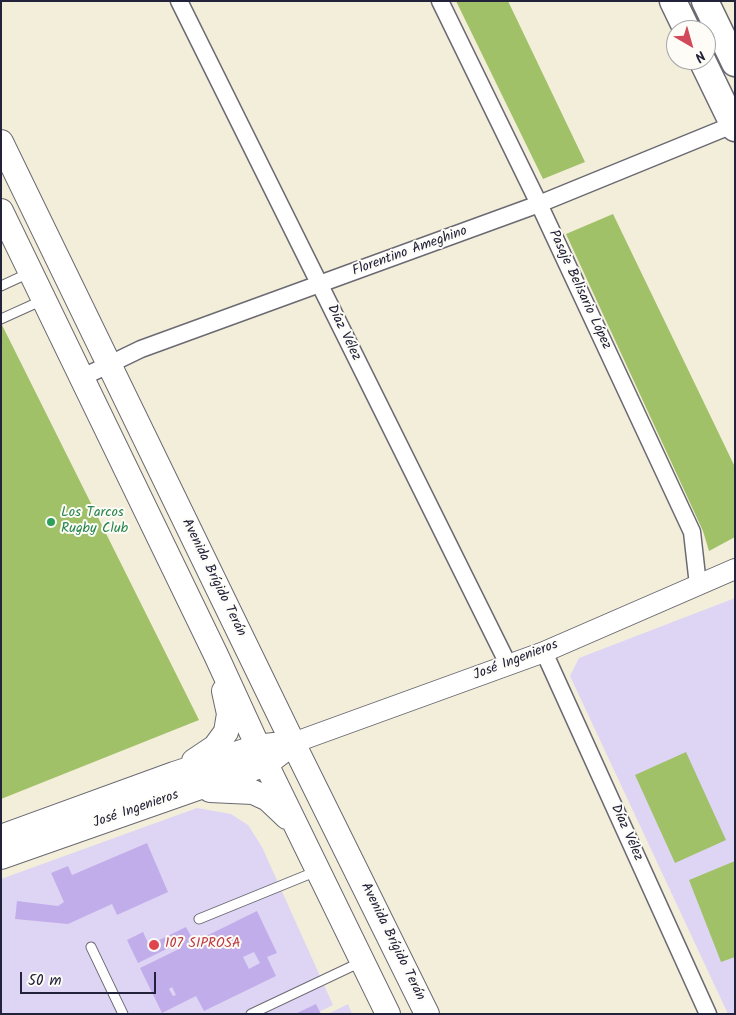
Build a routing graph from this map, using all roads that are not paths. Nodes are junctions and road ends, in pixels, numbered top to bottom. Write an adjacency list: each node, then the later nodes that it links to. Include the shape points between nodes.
1 (180, 1): 14 (street, Díaz Vélez)
2 (440, 1): 10 (street, Pasaje Belisario López)
3 (674, 1): 5 (main road)
4 (705, 1): 6 (main road)
5 (683, 20)
6 (735, 63)
7 (707, 70): 8 (main road)
8 (734, 125): 10 (street, Florentino Ameghino)
9 (1, 142): 17 (main road, Avenida Brígido Terán)
10 (539, 204): 14 (street, Florentino Ameghino); 20 (street, Pasaje Belisario López, via 692,532)
11 (1, 211): 12 (main road)
12 (32, 272): 13 (lane); 15 (main road)
13 (1, 286)
14 (320, 286): 17 (street, Florentino Ameghino, via 141,349); 23 (street, Díaz Vélez)
15 (46, 299): 16 (lane); 18 (main road)
16 (1, 319)
17 (110, 365): 18 (street, Florentino Ameghino); 24 (main road, Avenida Brígido Terán)
18 (83, 377): 22 (main road)
19 (735, 569): 20 (street, José Ingenieros)
20 (698, 585): 21 (street, José Ingenieros)
21 (544, 652): 23 (street, José Ingenieros); 39 (street, Díaz Vélez)
22 (216, 655): 25 (main road); 26 (main road, via 229,714 226,732 215,747)
23 (508, 664): 24 (street, José Ingenieros)
24 (293, 743): 25 (main road, José Ingenieros); 38 (main road, Avenida Brígido Terán)
25 (262, 756): 26 (main road, José Ingenieros); 27 (main road, José Ingenieros); 28 (main road)
26 (174, 774): 29 (main road, José Ingenieros)
27 (196, 789): 28 (main road, via 253,792 282,811); 30 (main road, José Ingenieros)
28 (301, 836): 31 (main road)
29 (1, 837)
30 (1, 857)
31 (319, 870): 32 (lane); 34 (main road)
32 (199, 919)
33 (91, 948): 35 (lane)
34 (364, 961): 36 (lane); 37 (main road)
35 (123, 1014)
36 (251, 1014)
37 (388, 1014)
38 (427, 1014)
39 (708, 1014)

